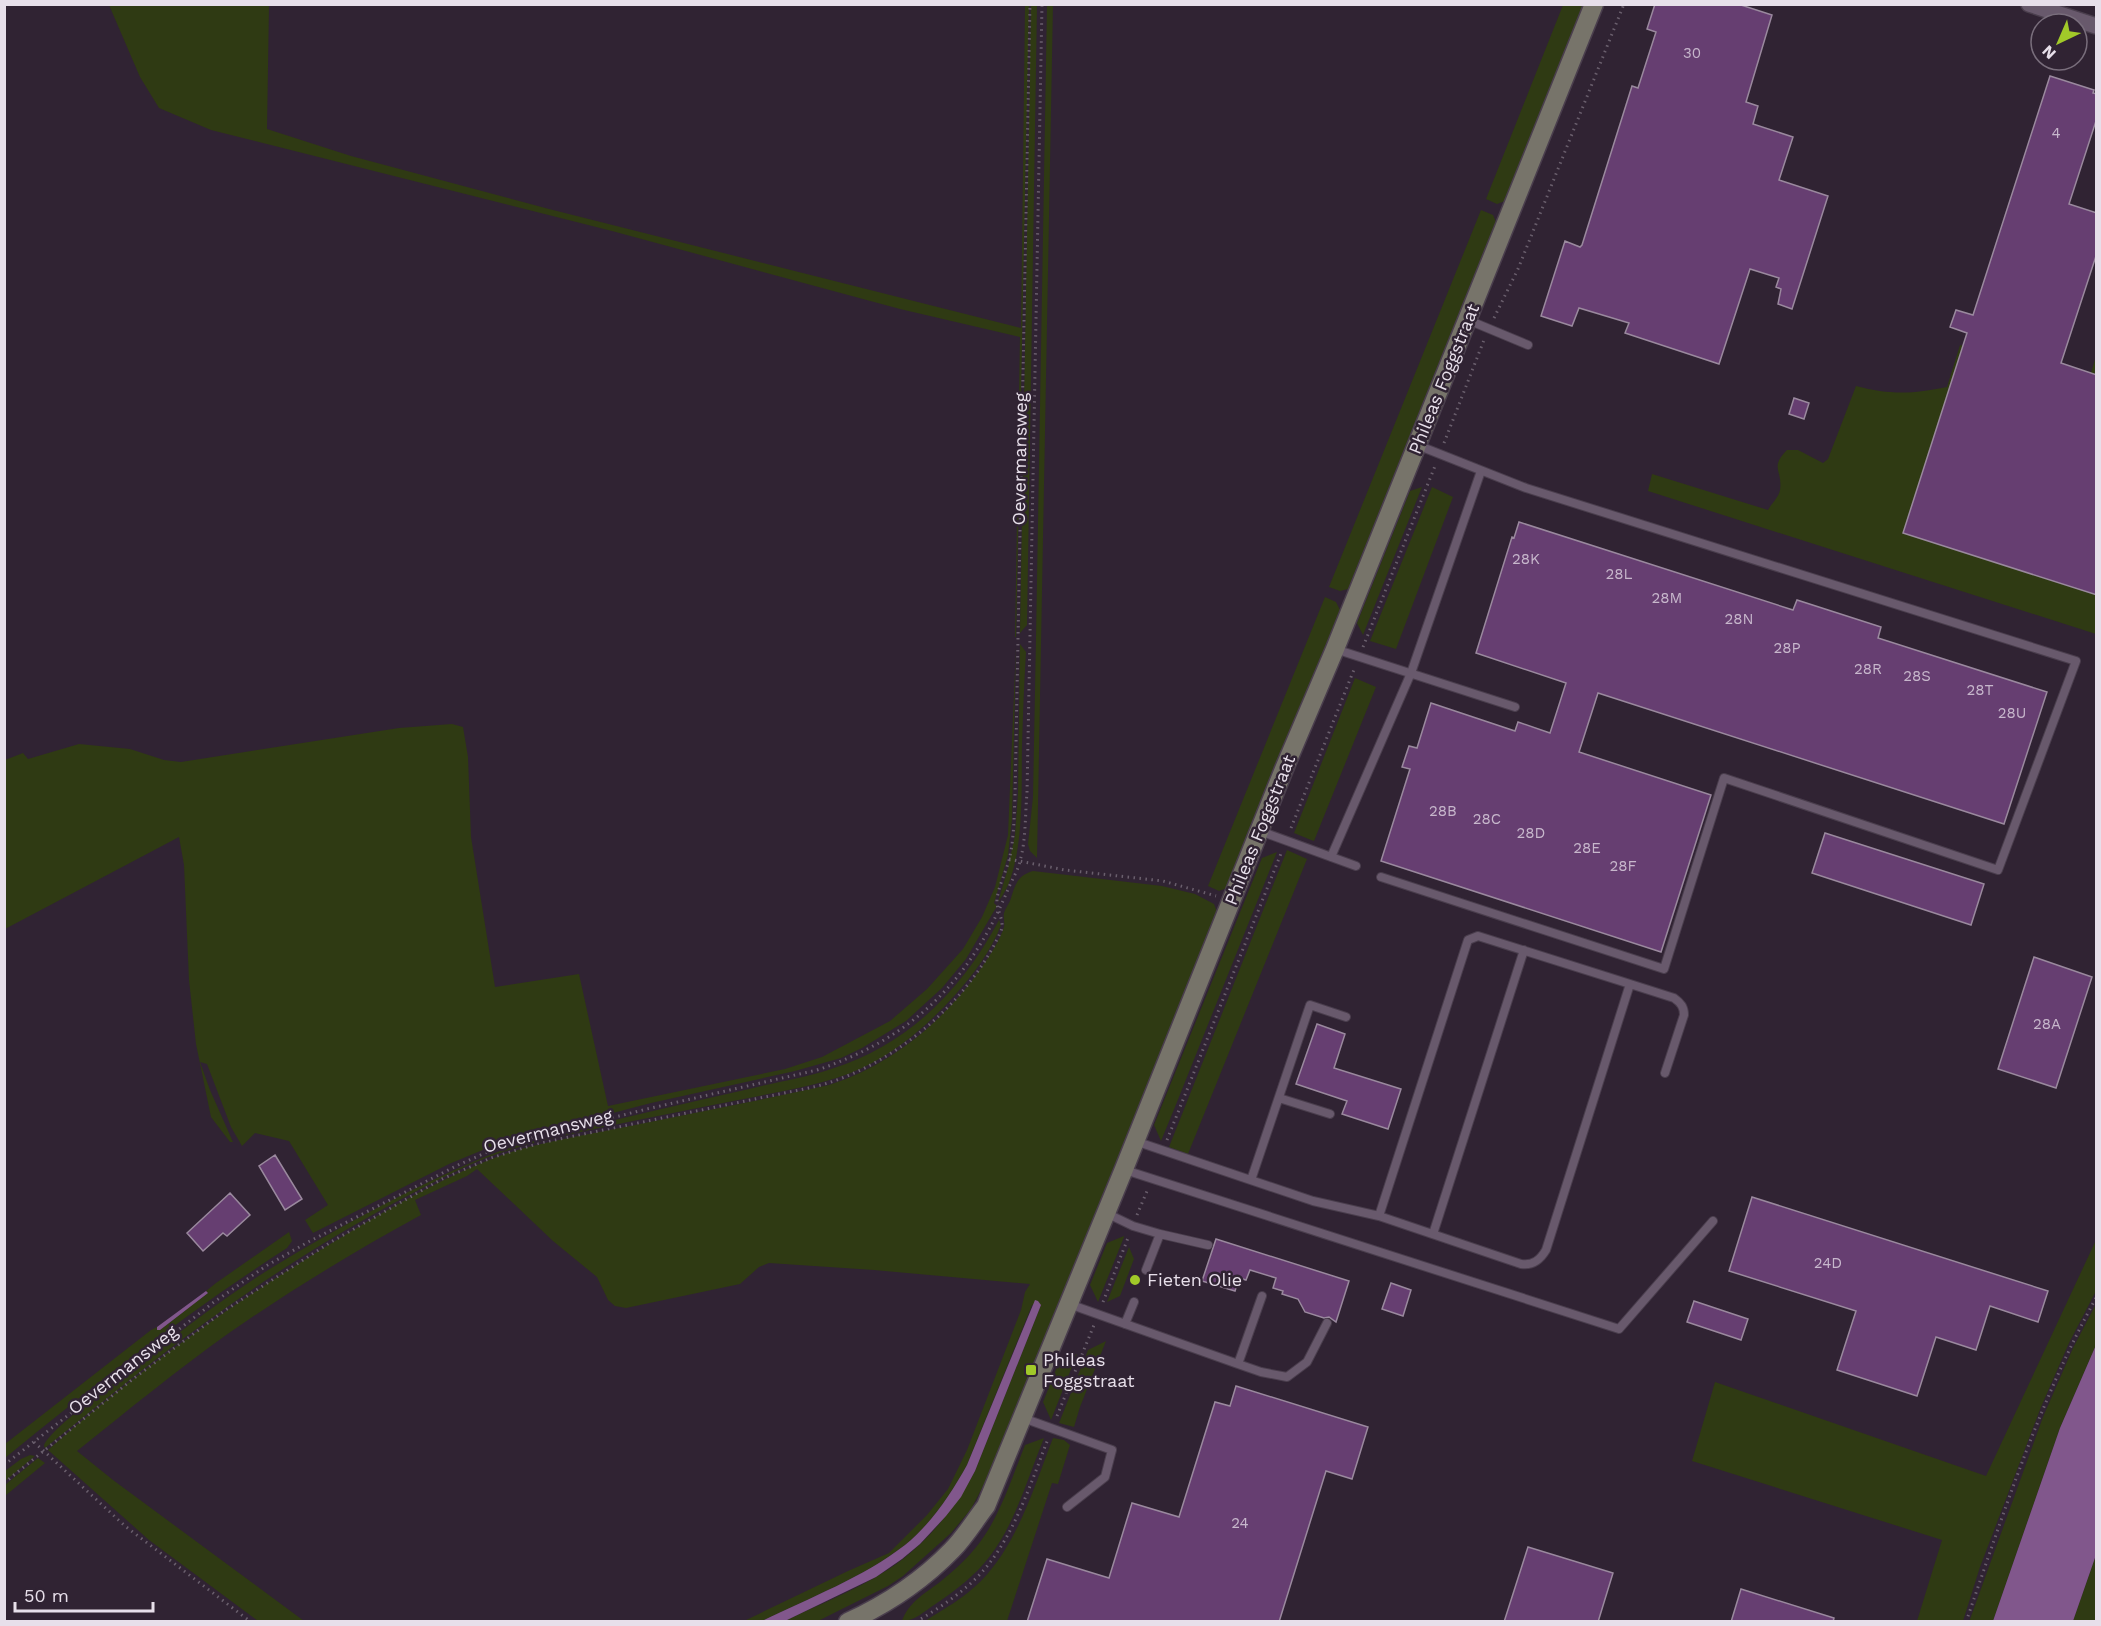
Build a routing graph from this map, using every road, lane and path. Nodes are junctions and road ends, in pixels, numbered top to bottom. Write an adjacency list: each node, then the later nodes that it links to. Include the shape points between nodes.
1 (1030, 4): 15 (path, Oevermansweg, via 1019,635 1015,797)
2 (1042, 4): 16 (path, Oevermansweg, via 1027,793)
3 (1594, 4): 6 (street, Phileas Foggstraat)
4 (2030, 4): 5 (street)
5 (2097, 26)
6 (1467, 320): 7 (lane); 8 (street, Phileas Foggstraat)
7 (1528, 345)
8 (1417, 445): 9 (lane); 10 (street, Phileas Foggstraat)
9 (1481, 471): 11 (lane); 18 (lane, via 2076,661 1998,870 1725,778 1664,969)
10 (1335, 649): 11 (lane); 13 (street, Phileas Foggstraat)
11 (1412, 674): 12 (lane); 14 (lane)
12 (1515, 706)
13 (1260, 831): 14 (lane); 19 (street, Phileas Foggstraat)
14 (1331, 857): 17 (lane)
15 (1009, 859): 16 (path); 20 (path, Oevermansweg, via 997,902)
16 (1020, 861): 19 (path, via 1163,881); 20 (path, Oevermansweg)
17 (1356, 866)
18 (1381, 877)
19 (1232, 901): 27 (street, Phileas Foggstraat)
20 (1000, 910): 45 (path, Oevermansweg, via 980,948 941,996 915,1020 868,1049 817,1070 531,1138 458,1165 266,1266); 46 (path, Oevermansweg, via 1002,928 966,985 915,1036 876,1063 828,1084 533,1145 484,1160 442,1179 331,1242 224,1311)
21 (1524, 950): 22 (lane); 31 (lane, via 1478,936 1466,943); 34 (lane)
22 (1630, 984): 24 (lane, via 1674,998 1684,1010); 34 (lane, via 1541,1258 1521,1264)
23 (1346, 1017): 25 (lane, via 1310,1005)
24 (1665, 1073)
25 (1279, 1098): 26 (lane); 29 (lane)
26 (1330, 1114)
27 (1135, 1141): 28 (street, Phileas Foggstraat); 29 (lane)
28 (1124, 1169): 30 (street, Phileas Foggstraat); 32 (lane, via 1619,1329)
29 (1251, 1180): 31 (lane, via 1313,1201)
30 (1106, 1213): 33 (lane); 40 (street, Phileas Foggstraat)
31 (1379, 1216): 34 (lane)
32 (1713, 1221)
33 (1160, 1234): 35 (lane); 36 (lane)
34 (1432, 1234)
35 (1208, 1245)
36 (1146, 1270)
37 (1262, 1296): 43 (lane)
38 (2097, 1298): 53 (path, via 2050,1393)
39 (1134, 1302): 42 (lane)
40 (1069, 1304): 42 (lane); 44 (street, Phileas Foggstraat)
41 (1327, 1323): 43 (lane, via 1307,1362 1287,1377)
42 (1125, 1324): 43 (lane)
43 (1238, 1364)
44 (1023, 1418): 49 (lane, via 1112,1450 1105,1478); 50 (street, Phileas Foggstraat, via 986,1506 952,1550)
45 (34, 1442): 46 (path); 47 (path, Oevermansweg)
46 (43, 1452): 48 (path, Oevermansweg); 51 (path, via 125,1526)
47 (4, 1465)
48 (4, 1483)
49 (1067, 1507)
50 (872, 1617): 52 (street, Phileas Foggstraat)
51 (251, 1622)
52 (848, 1622)
53 (1966, 1622)

